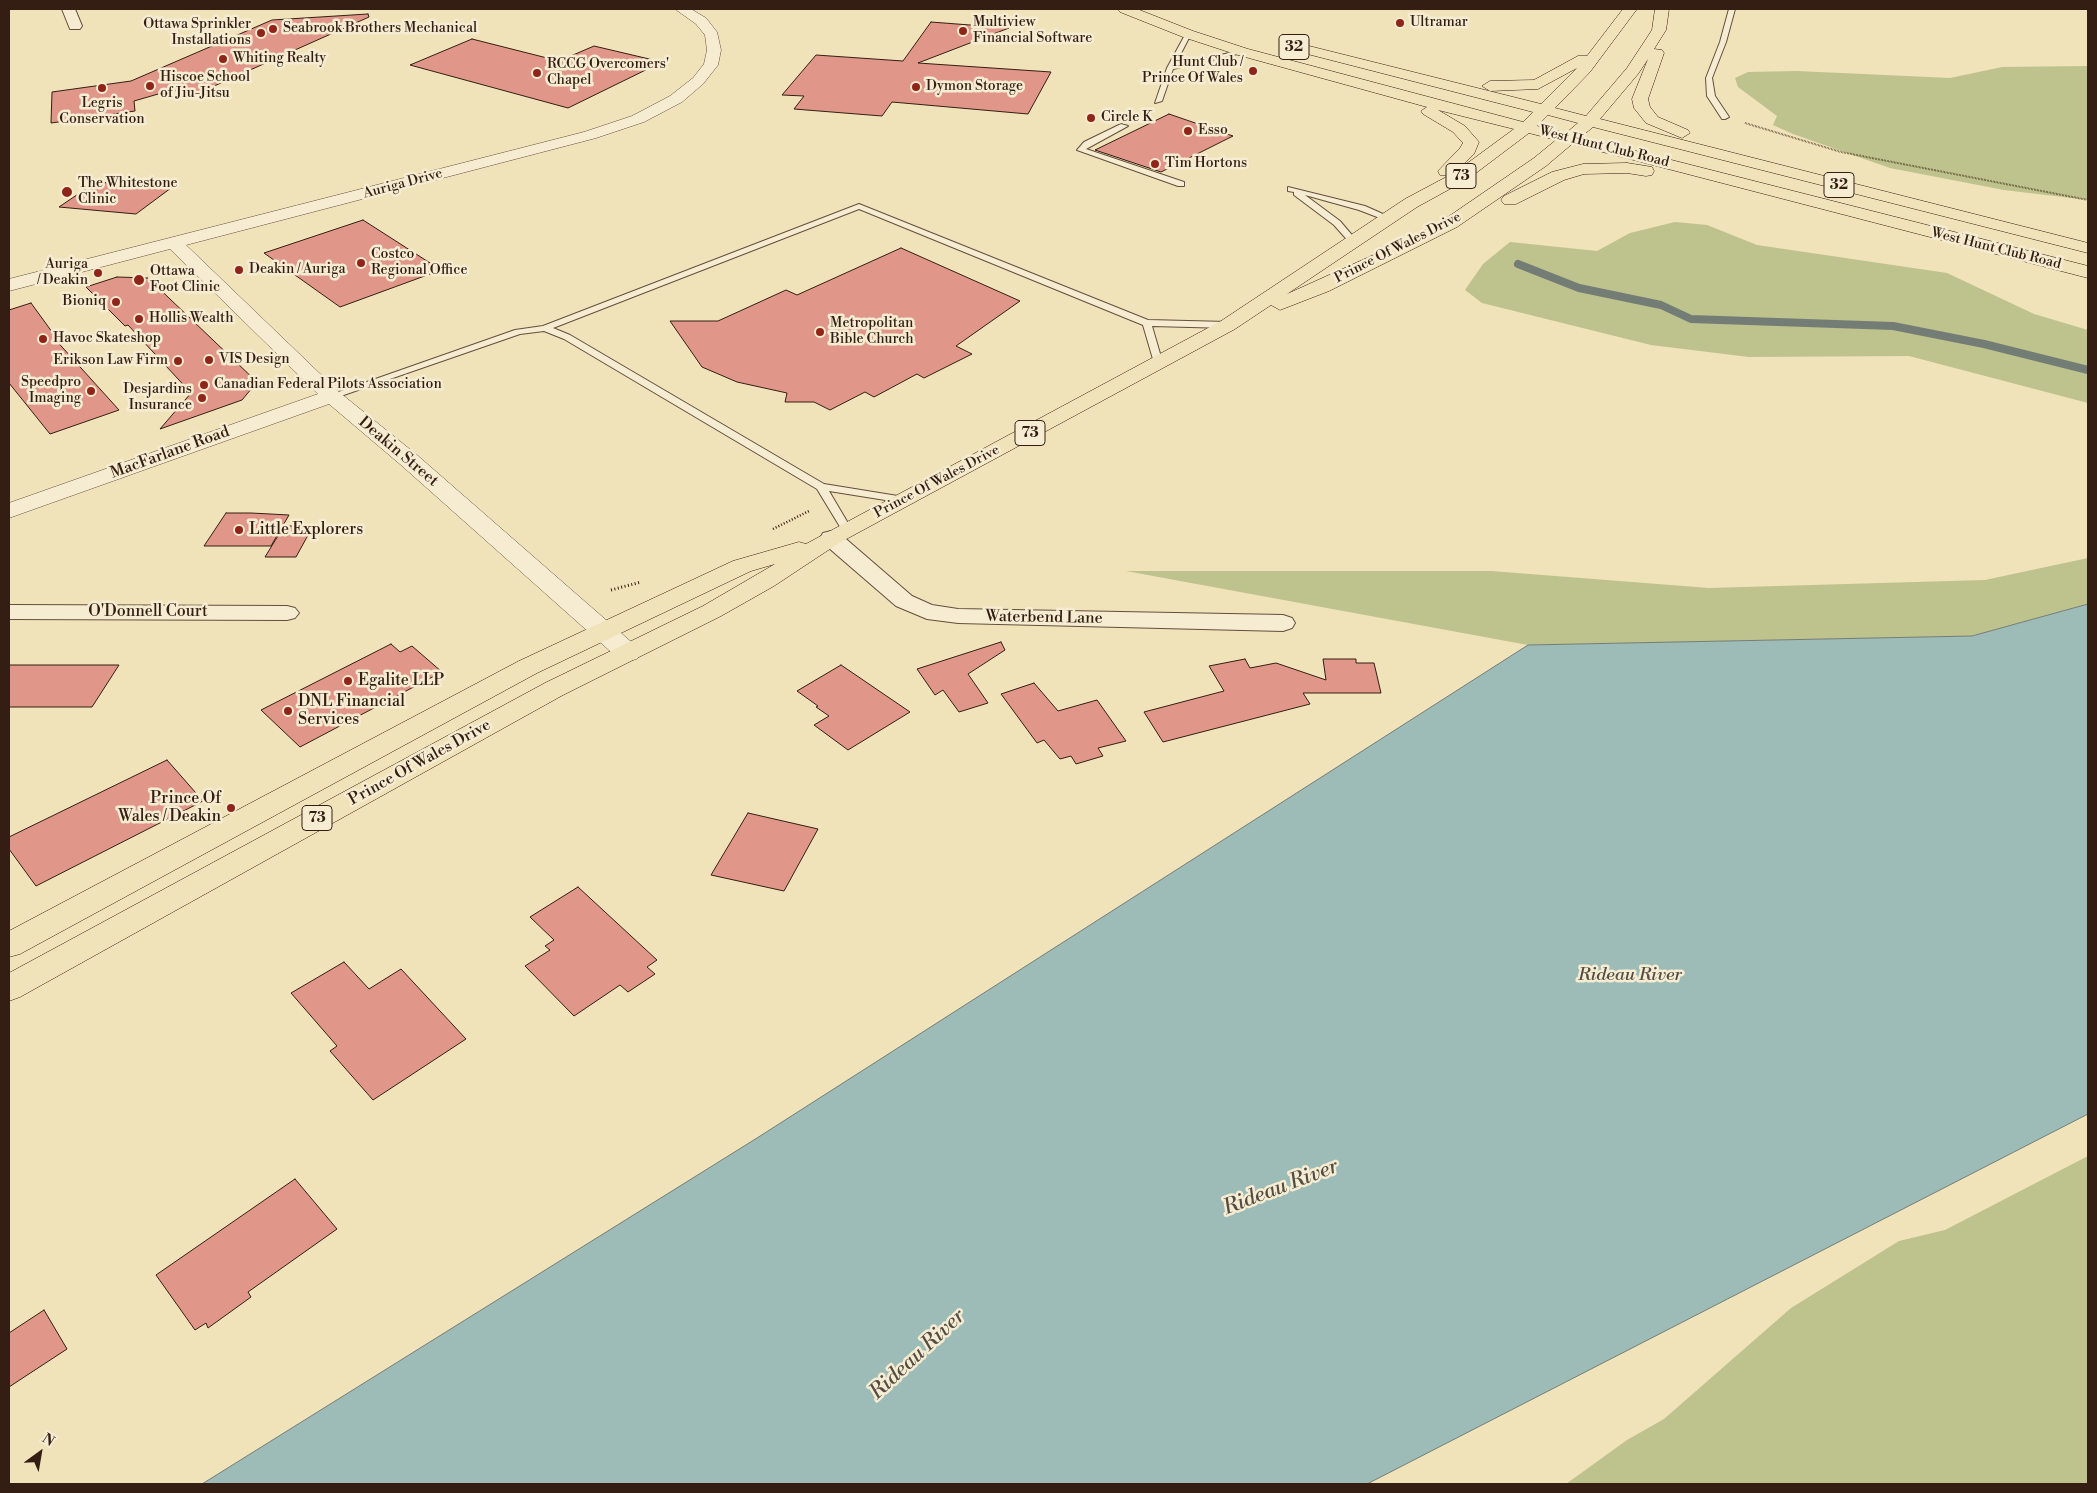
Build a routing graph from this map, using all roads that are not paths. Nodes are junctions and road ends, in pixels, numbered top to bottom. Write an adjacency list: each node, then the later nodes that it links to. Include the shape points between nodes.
1 (69, 9): 7 (street)
2 (682, 9): 29 (street, Auriga Drive, via 702,21 712,35 711,65 676,99 638,119 590,135)
3 (1125, 9): 9 (main road, West Hunt Club Road / 32)
4 (1630, 9): 11 (main road, Prince Of Wales Drive / 73)
5 (1662, 9): 8 (main road, Prince Of Wales Drive / 73)
6 (1732, 9): 18 (lane, via 1709,78 1711,96)
7 (75, 26)
8 (1659, 30): 19 (main road, Prince Of Wales Drive / 73, via 1633,71); 31 (main road, via 1656,59 1640,99 1645,114 1663,125 1691,137 1865,183)
9 (1188, 34): 12 (main road, West Hunt Club Road / 32); 13 (lane)
10 (1280, 43): 14 (main road, West Hunt Club Road / 32)
11 (1599, 49): 14 (main road, via 1538,84 1501,86); 17 (main road, Prince Of Wales Drive / 73)
12 (1243, 52): 13 (lane); 15 (main road, West Hunt Club Road / 32)
13 (1170, 68): 16 (lane)
14 (1422, 79): 17 (main road, West Hunt Club Road / 32)
15 (1399, 95): 21 (main road, West Hunt Club Road / 32); 24 (main road, via 1442,117 1471,142 1458,161)
16 (1158, 101)
17 (1546, 110): 19 (main road, West Hunt Club Road / 32); 21 (main road, Prince Of Wales Drive / 73)
18 (1725, 116)
19 (1590, 121): 22 (main road, Prince Of Wales Drive / 73); 31 (main road, West Hunt Club Road / 32)
20 (1124, 126): 23 (lane, via 1081,150)
21 (1527, 127): 22 (main road, West Hunt Club Road / 32); 24 (main road, Prince Of Wales Drive / 73, via 1462,175)
22 (1569, 138): 26 (main road, Prince Of Wales Drive / 73); 27 (main road, West Hunt Club Road / 32)
23 (1180, 184)
24 (1410, 203): 25 (main road, Prince Of Wales Drive / 73)
25 (1388, 218): 28 (main road, Prince Of Wales Drive / 73); 28 (lane, via 1291,189 1337,223); 30 (main road, via 1409,229 1415,236)
26 (1451, 223): 27 (main road, via 1487,211 1558,176 1583,169 1627,168); 30 (main road, Prince Of Wales Drive / 73)
27 (1908, 226): 32 (main road, West Hunt Club Road / 32)
28 (1354, 241): 35 (main road, Prince Of Wales Drive / 73)
29 (174, 244): 33 (street, Auriga Drive); 38 (street, Deakin Street)
30 (1413, 244): 35 (main road, Prince Of Wales Drive / 73)
31 (2088, 248)
32 (2088, 272)
33 (9, 285)
34 (1147, 323): 35 (lane); 36 (lane, via 859,206); 37 (lane)
35 (1228, 326): 37 (main road, Prince Of Wales Drive / 73)
36 (545, 328): 38 (lane, via 518,332); 39 (lane, via 567,337)
37 (1158, 364): 40 (main road, Prince Of Wales Drive / 73)
38 (332, 396): 41 (street, MacFarlane Road); 46 (street, Deakin Street)
39 (821, 488): 40 (lane); 42 (lane)
40 (904, 500): 42 (main road, Prince Of Wales Drive / 73)
41 (9, 511)
42 (839, 534): 45 (street, Waterbend Lane, via 904,601 927,612 958,616); 46 (main road, Prince Of Wales Drive / 73, via 742,566); 47 (main road, Prince Of Wales Drive / 73, via 765,581)
43 (9, 612): 44 (street, O'Donnell Court)
44 (287, 613)
45 (1283, 623)
46 (602, 632): 47 (street, Deakin Street); 48 (main road, Prince Of Wales Drive / 73, via 374,748)
47 (628, 652): 49 (main road, Prince Of Wales Drive / 73, via 554,689)
48 (9, 945)
49 (9, 988)

